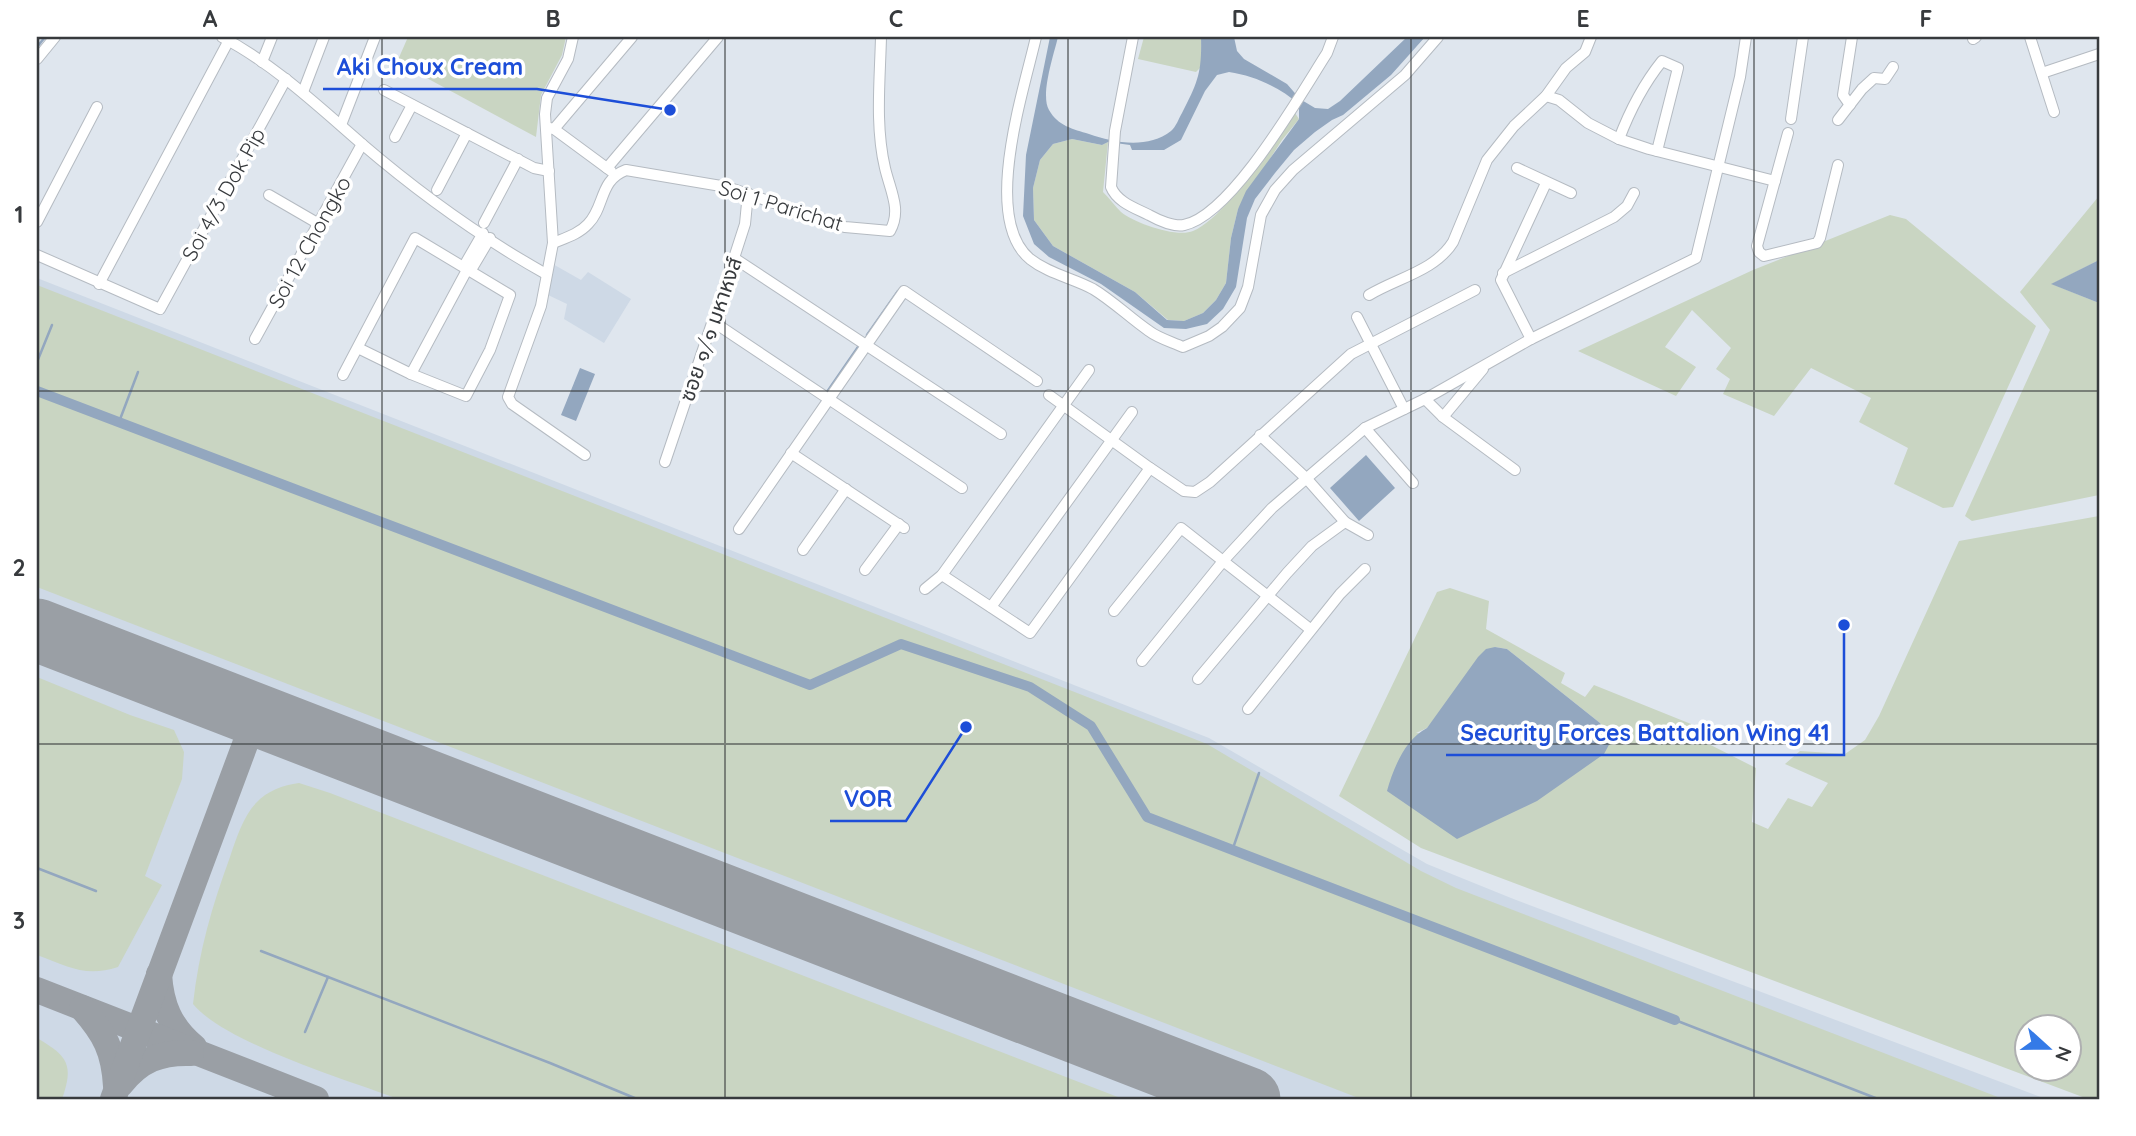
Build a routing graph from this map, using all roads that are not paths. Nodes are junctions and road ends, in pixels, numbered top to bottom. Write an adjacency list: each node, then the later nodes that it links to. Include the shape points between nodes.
1 (55, 37): 19 (street)
2 (272, 37): 21 (street)
3 (324, 37): 26 (street)
4 (374, 37): 34 (street)
5 (573, 37): 35 (street, via 568,59 547,98)
6 (632, 37): 35 (street)
7 (718, 37): 45 (street)
8 (881, 37): 52 (street, Soi 1 Parichat, via 880,137 895,198 896,221 890,231 845,227)
9 (1036, 37): 12 (street, via 1007,177 1006,203 1018,244 1029,258 1051,272 1092,289 1151,333 1183,347 1215,332 1240,308 1261,215 1275,190 1405,75)
10 (1133, 37): 11 (street, via 1115,131 1111,187 1120,200 1158,221 1183,226 1209,214 1248,170 1327,53)
11 (1333, 37)
12 (1438, 37)
13 (1591, 37): 27 (street, via 1586,52 1566,68)
14 (1746, 37): 43 (street)
15 (1803, 37): 32 (street)
16 (1852, 37): 29 (street, via 1843,95)
17 (2030, 37): 23 (street)
18 (226, 39): 21 (street); 65 (street)
19 (39, 53)
20 (2099, 54): 23 (street)
21 (262, 62): 24 (street)
22 (1893, 67): 29 (street, via 1885,79 1874,78)
23 (2042, 73): 31 (street)
24 (286, 79): 26 (street); 65 (street, Soi 4/3 Dok Pip, via 160,309)
25 (384, 90): 28 (street)
26 (303, 92): 34 (street)
27 (1546, 96): 39 (street); 67 (street, via 1487,160 1446,254)
28 (412, 105): 36 (street); 38 (street)
29 (1850, 105): 33 (street)
30 (97, 107): 56 (street)
31 (2054, 112)
32 (1791, 119)
33 (1838, 120)
34 (341, 125): 40 (street)
35 (549, 128): 45 (street); 47 (street)
36 (467, 133): 42 (street); 51 (street)
37 (1788, 133): 49 (street)
38 (395, 137)
39 (1619, 139): 41 (street); 41 (street, via 1644,84 1662,61 1678,68)
40 (362, 144): 57 (street, Soi 12 Chongko); 58 (street, via 424,194)
41 (1657, 151): 43 (street)
42 (518, 159): 47 (street); 58 (street)
43 (1717, 165): 49 (street); 71 (street, via 1696,258)
44 (1838, 165): 49 (street, via 1817,243 1764,256 1757,246)
45 (607, 168): 48 (street)
46 (1517, 168): 50 (street)
47 (549, 171): 59 (street)
48 (616, 174): 52 (street, Soi 1 Parichat, via 637,170); 59 (street, via 590,223)
49 (1775, 181)
50 (1546, 183): 53 (street); 63 (street)
51 (437, 190)
52 (748, 193): 61 (street, ซอย ๑/๑ มหาหงส์, via 745,224)
53 (1571, 193)
54 (1634, 193): 63 (street, via 1614,217)
55 (269, 195): 57 (street)
56 (37, 222)
57 (319, 223): 70 (street, Soi 12 Chongko)
58 (486, 231): 62 (street); 64 (street)
59 (553, 243): 64 (street)
60 (37, 255): 65 (street)
61 (734, 258): 69 (street, ซอย ๑/๑ มหาหงส์); 73 (street)
62 (467, 268): 74 (street, via 415,238); 77 (street); 77 (street, via 510,295 490,350 466,396)
63 (1503, 273): 71 (street, via 1501,280)
64 (546, 274): 92 (street, via 541,306 508,397 516,408)
65 (99, 284)
66 (1475, 290): 72 (street)
67 (1369, 295)
68 (1357, 317): 72 (street)
69 (712, 321): 81 (street); 93 (street, ซอย ๑/๑ มหาหงส์)
70 (255, 339)
71 (1531, 339): 75 (street)
72 (1371, 343): 84 (street); 89 (street, via 1351,355)
73 (866, 345): 79 (street, via 904,291); 81 (street); 88 (street)
74 (358, 348): 77 (street); 78 (street)
75 (1488, 364): 82 (street); 86 (street)
76 (1089, 370): 83 (street)
77 (411, 374)
78 (344, 375)
79 (1037, 381)
80 (1049, 395): 83 (street)
81 (829, 399): 91 (street); 98 (street)
82 (1425, 400): 84 (street); 86 (street)
83 (1063, 407): 90 (street); 107 (street)
84 (1404, 410): 87 (street)
85 (1132, 412): 90 (street)
86 (1443, 417): 95 (street)
87 (1365, 428): 96 (street); 97 (street)
88 (1001, 434)
89 (1260, 435): 94 (street, via 1195,492 1184,491); 96 (street)
90 (1111, 440): 94 (street); 110 (street)
91 (791, 453): 99 (street); 101 (street)
92 (585, 455)
93 (665, 462)
94 (1150, 468): 110 (street, via 1030,633)
95 (1515, 471)
96 (1307, 479): 100 (street); 104 (street, via 1272,508)
97 (1413, 482)
98 (962, 488)
99 (846, 489): 103 (street); 106 (street, via 902,526)
100 (1345, 522): 102 (street); 109 (street, via 1312,546)
101 (739, 529)
102 (1368, 536)
103 (803, 550)
104 (1224, 560): 109 (street); 111 (street, via 1181,528); 113 (street)
105 (1366, 569): 112 (street)
106 (865, 570)
107 (942, 575): 108 (street); 110 (street)
108 (925, 589)
109 (1268, 595): 112 (street); 114 (street)
110 (991, 607)
111 (1114, 611)
112 (1310, 629): 115 (street)
113 (1142, 661)
114 (1198, 679)
115 (1248, 709)

